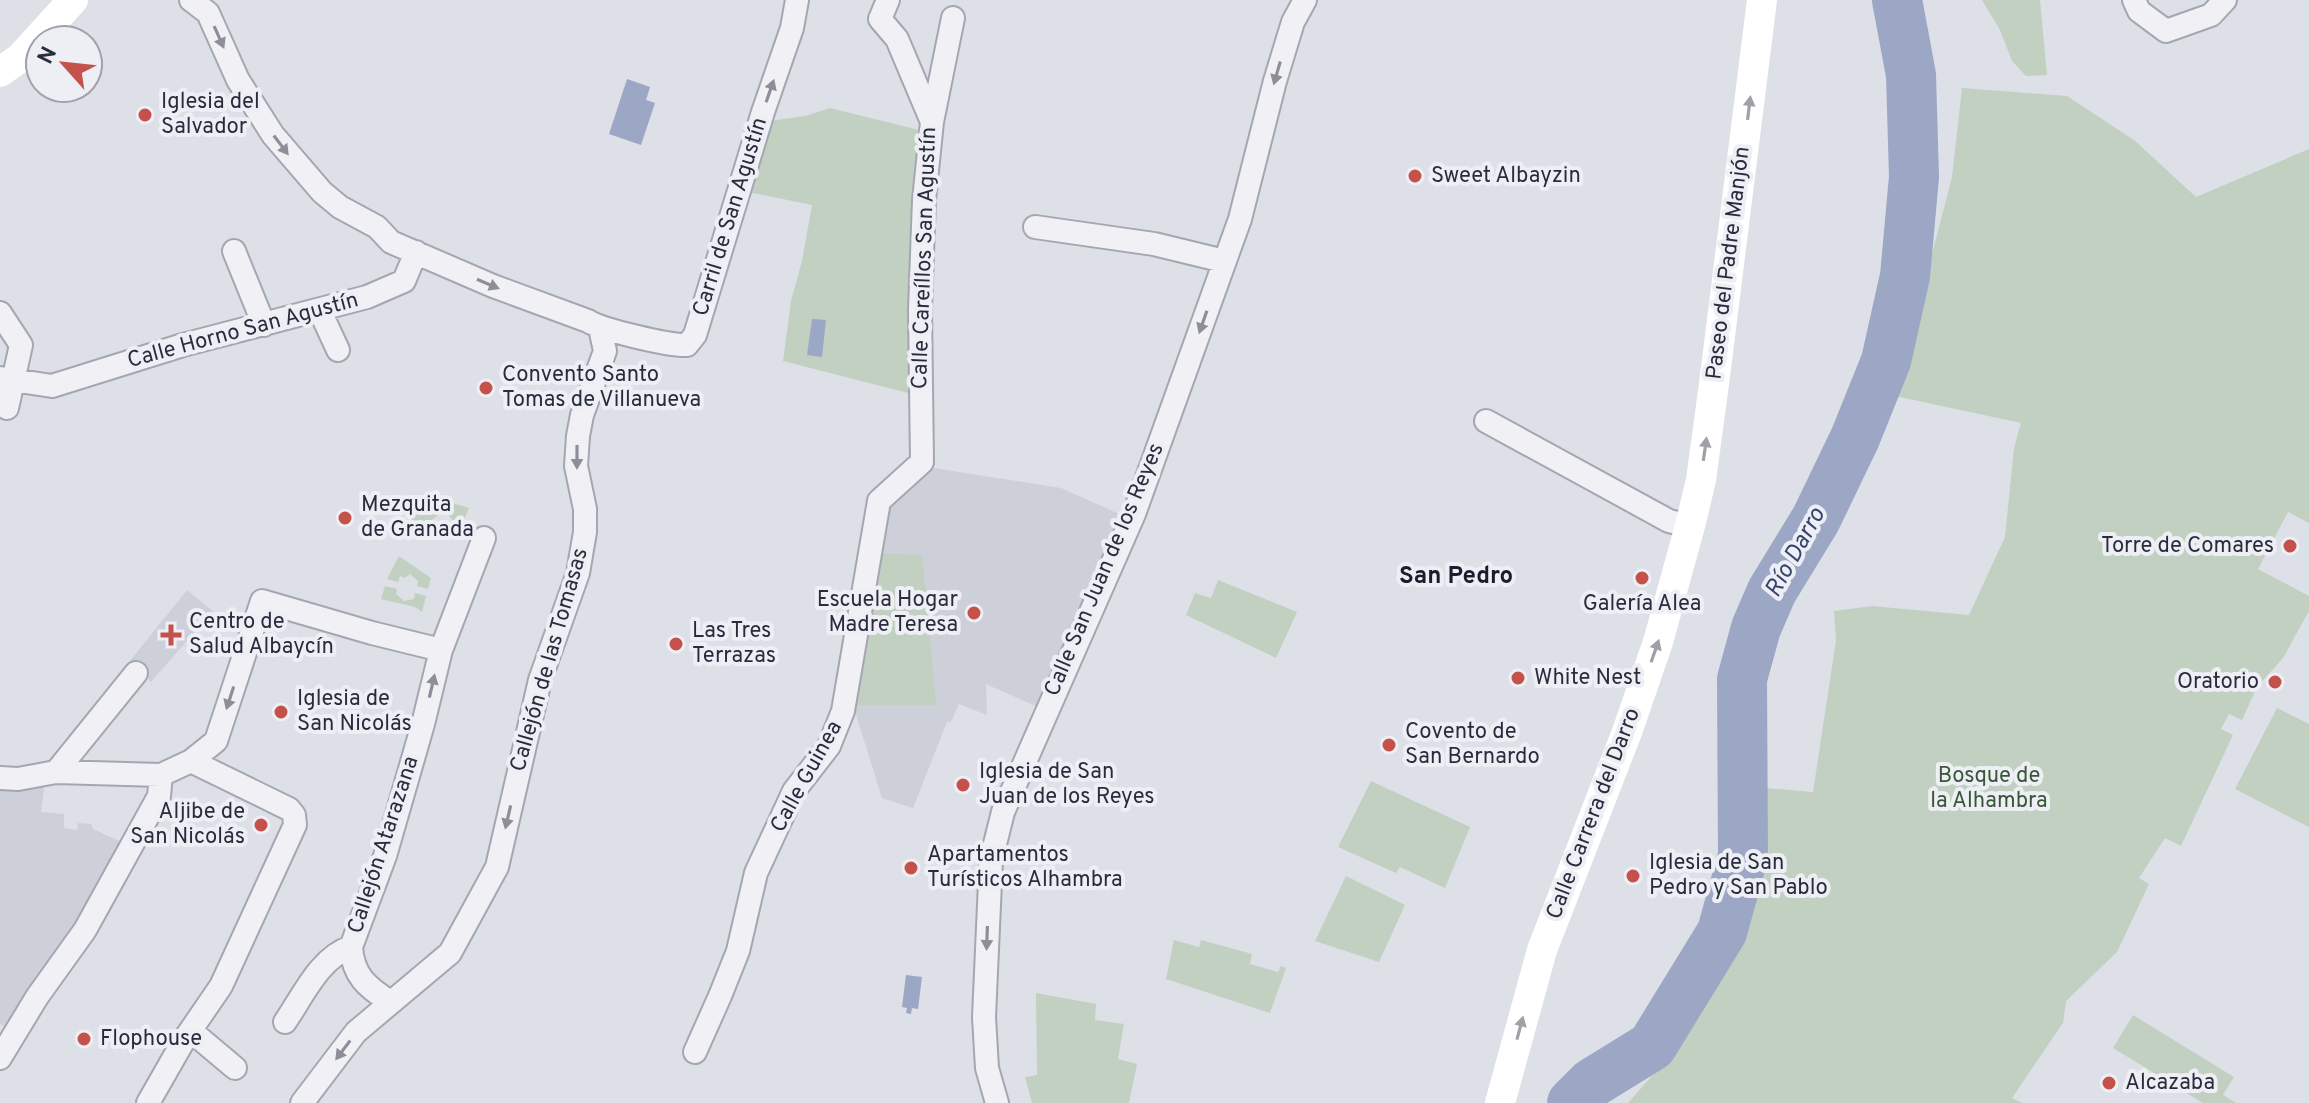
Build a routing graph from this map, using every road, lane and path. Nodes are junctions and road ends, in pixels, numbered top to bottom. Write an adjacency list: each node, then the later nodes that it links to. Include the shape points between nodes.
1 (73, 0): 10 (street, via 20,58)
2 (191, 0): 14 (street, Carril de San Agustín, one-way to 14, via 208,13 238,80 273,135 322,192 391,242)
3 (797, 0): 19 (street, Carril de San Agustín, one-way to 3, via 676,346 687,345 695,335)
4 (1305, 0): 15 (street, Calle San Juan de los Reyes, one-way to 15, via 1279,66)
5 (2134, 0): 6 (street, via 2139,11 2166,31 2211,15)
6 (2225, 0)
7 (1754, 2): 25 (street, Paseo del Padre Manjón, one-way to 7, via 1730,263)
8 (882, 6): 11 (street, Calle Careíllos San Agustín)
9 (953, 18): 11 (street)
10 (0, 72)
11 (932, 122): 24 (street, Calle Careíllos San Agustín, via 920,310)
12 (1035, 227): 15 (street, via 1154,244)
13 (234, 251): 18 (street)
14 (416, 252): 16 (street, Calle Horno San Agustín, via 404,281); 19 (street, Carril de San Agustín, one-way to 19)
15 (1224, 261): 42 (street, Calle San Juan de los Reyes, one-way to 42, via 1134,514 1003,812 991,860 984,1017 987,1068)
16 (320, 311): 18 (street, Calle Horno San Agustín); 20 (street)
17 (0, 313): 21 (street, via 21,345)
18 (264, 325): 21 (street, Calle Horno San Agustín, via 52,386)
19 (600, 328): 34 (street, Callejón de las Tomasas, one-way to 34, via 605,351 578,436 576,466 585,509 578,573 540,680 497,867 450,953)
20 (338, 350)
21 (7, 379): 22 (street)
22 (7, 408)
23 (1486, 421): 25 (street, via 1669,521)
24 (922, 462): 37 (street, Calle Guinea, via 879,501 843,711 829,746 794,791 756,873 738,951)
25 (1690, 526): 43 (street, Calle Carrera del Darro, one-way to 25, via 1542,950 1627,732)
26 (484, 538): 27 (street, Callejón Atarazana)
27 (441, 650): 29 (street, one-way to 29, via 262,601 216,741); 33 (street, Callejón Atarazana, one-way to 27, via 385,856)
28 (136, 673): 30 (street)
29 (191, 761): 32 (street); 36 (street, via 290,810 295,825 221,986)
30 (56, 772): 31 (street); 32 (street)
31 (9, 778)
32 (160, 785): 38 (street, via 85,930)
33 (351, 947): 34 (street, via 358,977); 35 (street, via 338,951 322,967)
34 (390, 1002): 41 (street, Callejón de las Tomasas, one-way to 41, via 356,1032)
35 (285, 1022)
36 (191, 1031): 39 (street); 40 (street)
37 (695, 1052)
38 (0, 1058)
39 (235, 1068)
40 (148, 1103)
41 (302, 1103)
42 (997, 1103)
43 (1500, 1103)

